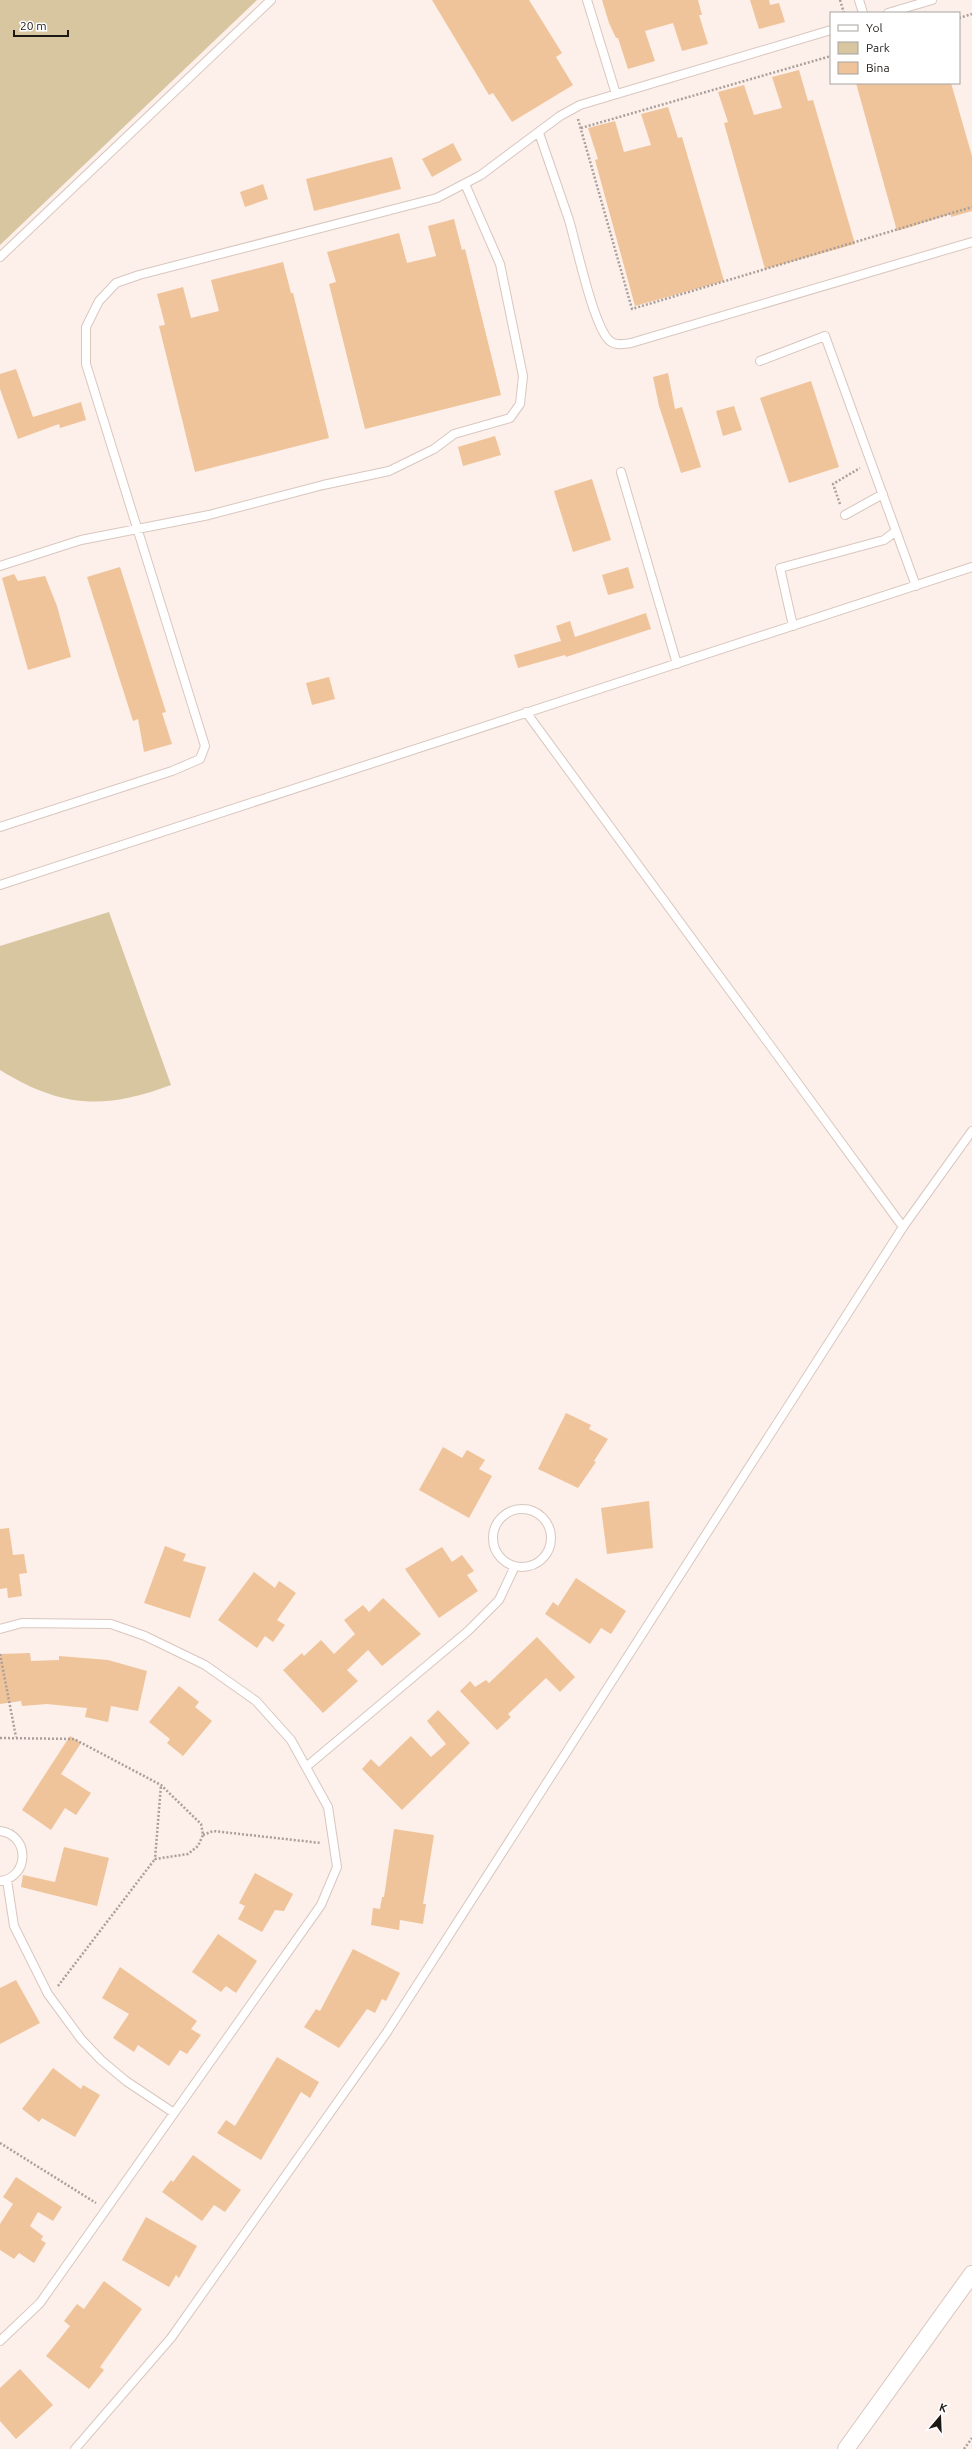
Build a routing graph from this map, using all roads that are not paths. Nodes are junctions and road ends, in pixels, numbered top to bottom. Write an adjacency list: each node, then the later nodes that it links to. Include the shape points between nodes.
1 (271, 0): 12 (lane)
2 (587, 0): 8 (lane)
3 (859, 0): 5 (lane)
4 (932, 0): 6 (lane)
5 (863, 12)
6 (891, 12)
7 (830, 30): 8 (lane)
8 (616, 94): 9 (lane, via 580,104)
9 (539, 132): 10 (lane); 11 (lane, via 597,316 604,334 611,342 618,344 631,343 763,305)
10 (465, 184): 17 (lane, via 437,198 139,275 116,283 99,300 86,327 86,364); 17 (lane, via 500,264 524,376 520,404 510,418 454,434 434,449 389,471 323,485 209,516)
11 (972, 242)
12 (0, 258)
13 (760, 361): 15 (lane, via 825,336)
14 (621, 472): 23 (lane)
15 (882, 494): 16 (lane); 18 (lane)
16 (845, 514)
17 (137, 530): 19 (lane, via 81,540); 25 (lane, via 202,732 205,746 200,759 172,772)
18 (896, 530): 21 (lane); 22 (lane, via 884,540 780,568)
19 (0, 566)
20 (972, 567): 21 (lane)
21 (916, 586): 22 (lane)
22 (793, 626): 23 (lane)
23 (677, 664): 24 (lane)
24 (526, 712): 26 (lane); 28 (lane)
25 (0, 827)
26 (0, 885)
27 (972, 1131): 28 (lane)
28 (903, 1227): 37 (lane, via 387,2032 171,2338)
29 (515, 1566): 29 (lane, via 534,1565 542,1559 551,1545 547,1522 536,1512 526,1508 504,1514 497,1522 492,1536 493,1546 499,1556); 31 (lane, via 499,1600 468,1631)
30 (0, 1629): 31 (lane, via 22,1623 111,1624 145,1636 206,1665 256,1701 291,1740)
31 (306, 1767): 34 (lane, via 328,1807 337,1867 321,1904)
32 (0, 1831): 33 (lane, via 15,1837 23,1852 18,1872)
33 (4, 1880): 34 (lane, via 14,1926 50,1996 81,2039 126,2081)
34 (174, 2113): 36 (lane, via 40,2303)
35 (972, 2274): 38 (street)
36 (0, 2340)
37 (75, 2449)
38 (846, 2449)

